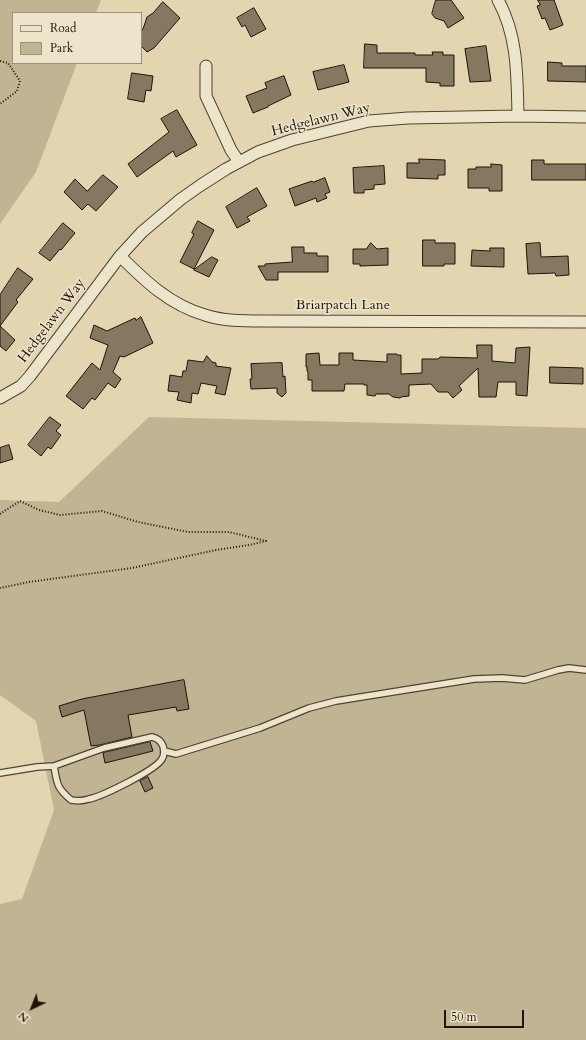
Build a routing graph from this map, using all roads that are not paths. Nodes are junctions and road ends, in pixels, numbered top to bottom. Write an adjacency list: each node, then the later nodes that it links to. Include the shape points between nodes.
1 (498, 0): 3 (street, via 514,47)
2 (206, 66): 5 (street, via 206,96)
3 (518, 116): 4 (street, Hedgelawn Way); 5 (street, Hedgelawn Way, via 369,121 292,140)
4 (586, 117)
5 (239, 162): 6 (street, Hedgelawn Way, via 181,199 142,232)
6 (120, 256): 7 (street, Briarpatch Lane, via 152,287 169,299 204,315 237,321); 8 (street, Hedgelawn Way, via 30,376 21,386)
7 (586, 322)
8 (0, 398)
9 (586, 670): 10 (lane, via 569,668 525,680 474,679 336,701 176,754)
10 (164, 751): 11 (lane, via 160,742 152,737 104,748); 11 (lane, via 162,759 154,767 104,795 88,800 71,800 62,792 56,782)
11 (54, 766): 12 (lane)
12 (0, 772)

